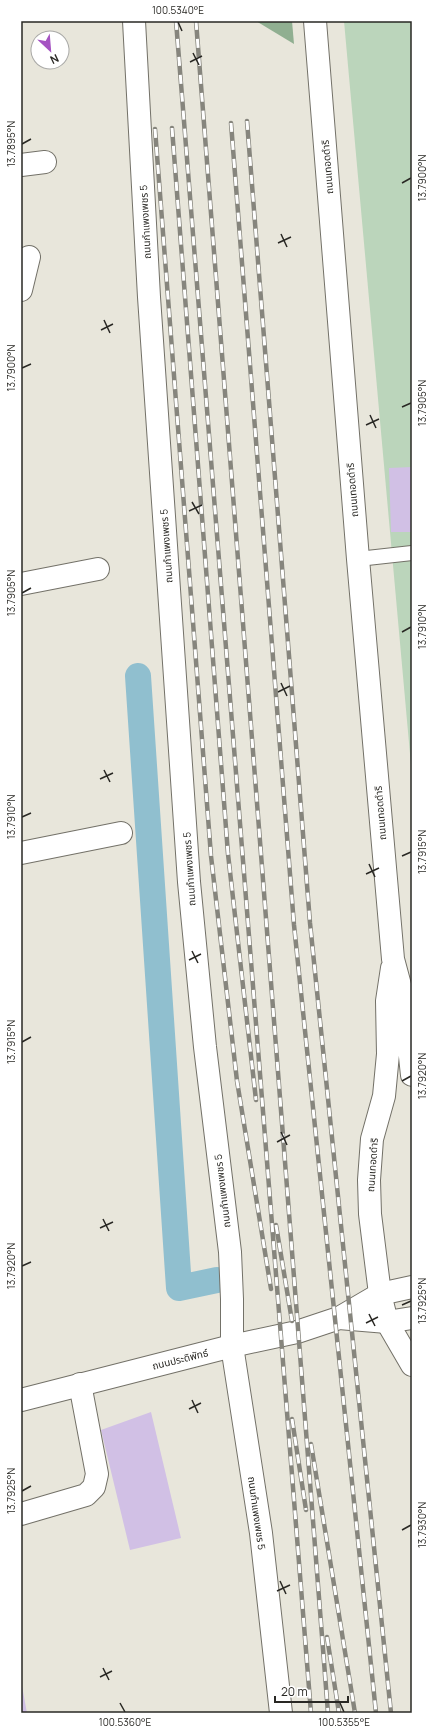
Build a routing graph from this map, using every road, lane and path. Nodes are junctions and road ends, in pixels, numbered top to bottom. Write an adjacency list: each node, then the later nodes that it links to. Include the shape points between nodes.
1 (134, 21): 21 (street, ถนนกำแพงเพชร 5, via 149,297 189,882 205,1047 230,1252)
2 (315, 21): 8 (street, ถนนเทอดดำริ)
3 (45, 162): 4 (street)
4 (21, 165)
5 (29, 257): 6 (street)
6 (21, 290)
7 (412, 553): 8 (lane)
8 (358, 559): 14 (street, ถนนเทอดดำริ)
9 (98, 569): 11 (street)
10 (21, 580): 11 (street)
11 (21, 584)
12 (121, 832): 13 (street)
13 (21, 853)
14 (393, 959): 15 (street, ถนนเทอดดำริ, via 404,1000); 17 (street, ถนนเทอดดำริ, via 387,1001 388,1054 384,1096 372,1139 369,1180 370,1214)
15 (412, 1075)
16 (412, 1287): 17 (street, ถนนประดิพัทธ์)
17 (380, 1294): 18 (street, ถนนประดิพัทธ์); 20 (street, ถนนเทอดดำริ)
18 (340, 1318): 20 (street, ถนนประดิพัทธ์); 21 (street, ถนนประดิพัทธ์, via 298,1332)
19 (412, 1318): 20 (street, ถนนประดิพัทธ์)
20 (387, 1322): 22 (street, ถนนเทอดดำริ)
21 (232, 1346): 23 (street, ถนนประดิพัทธ์); 26 (street, ถนนกำแพงเพชร 5, via 261,1533)
22 (412, 1365)
23 (80, 1384): 24 (street, ถนนประดิพัทธ์); 25 (street, via 97,1474 94,1487 86,1495)
24 (21, 1400)
25 (21, 1514)
26 (281, 1713)

